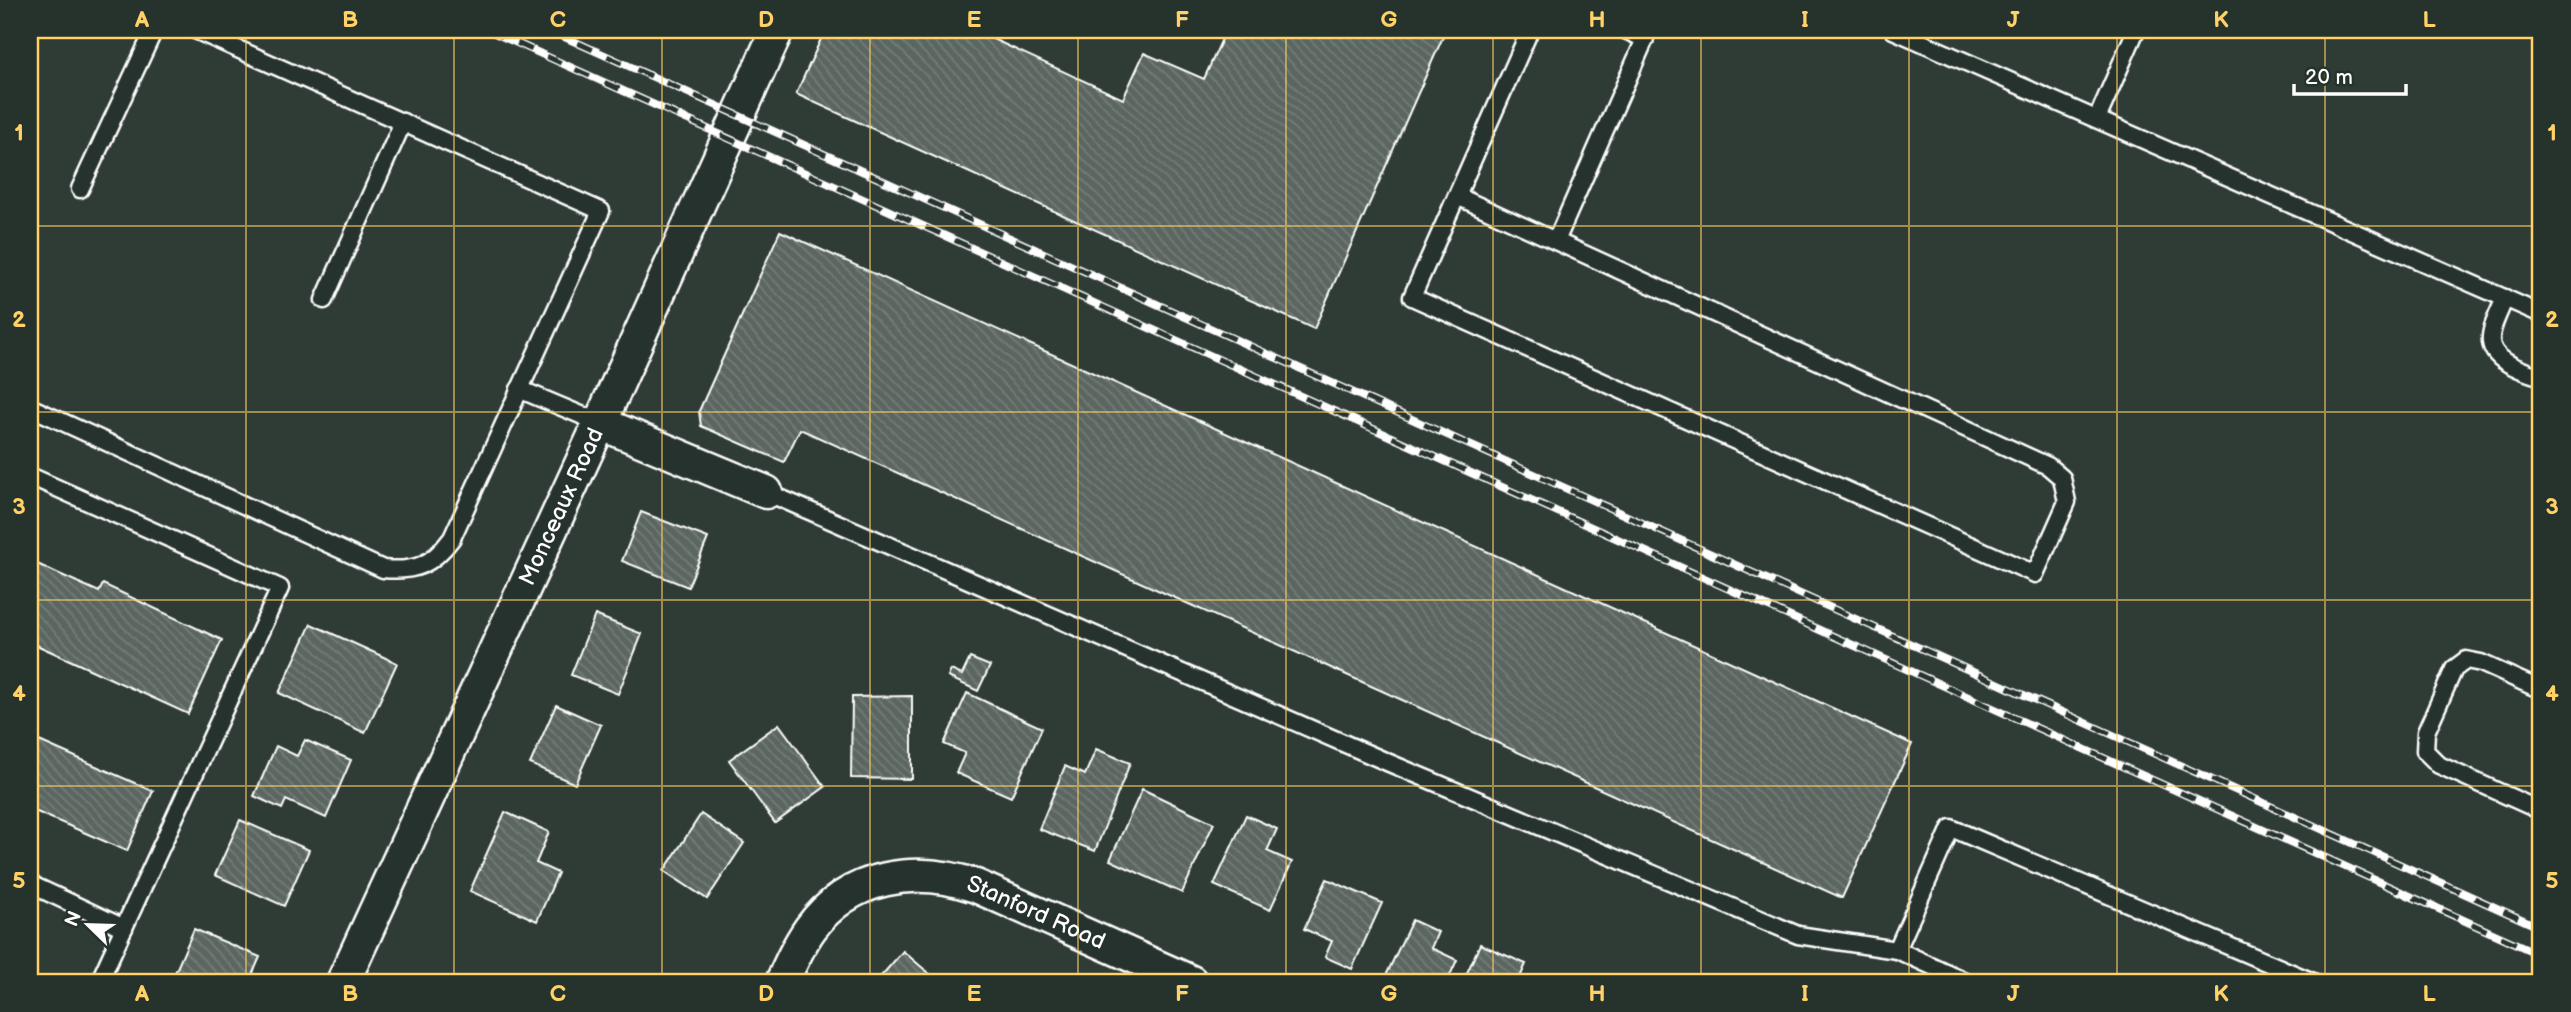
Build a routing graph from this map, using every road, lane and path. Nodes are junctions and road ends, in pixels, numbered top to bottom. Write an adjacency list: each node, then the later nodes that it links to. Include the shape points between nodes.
1 (154, 30): 10 (lane)
2 (195, 30): 9 (lane)
3 (777, 30): 19 (street, Monceaux Road)
4 (1530, 30): 11 (lane)
5 (1625, 30): 12 (lane, via 1646,39)
6 (1893, 30): 8 (lane)
7 (2136, 30): 8 (lane)
8 (2097, 119): 13 (lane)
9 (403, 122): 14 (lane); 17 (lane, via 601,211)
10 (80, 189)
11 (1457, 196): 12 (lane); 12 (lane, via 1412,297 2035,574 2067,502 2062,478 2048,466)
12 (1556, 241)
13 (2505, 298): 15 (lane); 16 (lane, via 2491,331 2492,345 2500,359)
14 (324, 300)
15 (2541, 314)
16 (2541, 376)
17 (519, 389): 18 (lane, via 452,538 431,560 403,570 383,569); 19 (lane)
18 (30, 407)
19 (600, 423): 21 (street); 28 (street, Monceaux Road)
20 (30, 476): 25 (lane, via 280,588)
21 (766, 492): 26 (lane, via 1798,935)
22 (2541, 690): 23 (lane, via 2466,660 2454,668 2426,732 2425,751 2439,765)
23 (2541, 811)
24 (30, 884): 25 (lane)
25 (124, 928): 27 (lane)
26 (1897, 950): 31 (lane); 32 (lane, via 1951,828)
27 (99, 982)
28 (343, 982)
29 (782, 982): 30 (street, Stanford Road, via 811,927 840,900 874,882 925,874 976,886)
30 (1191, 982)
31 (1967, 982)
32 (2313, 982)

